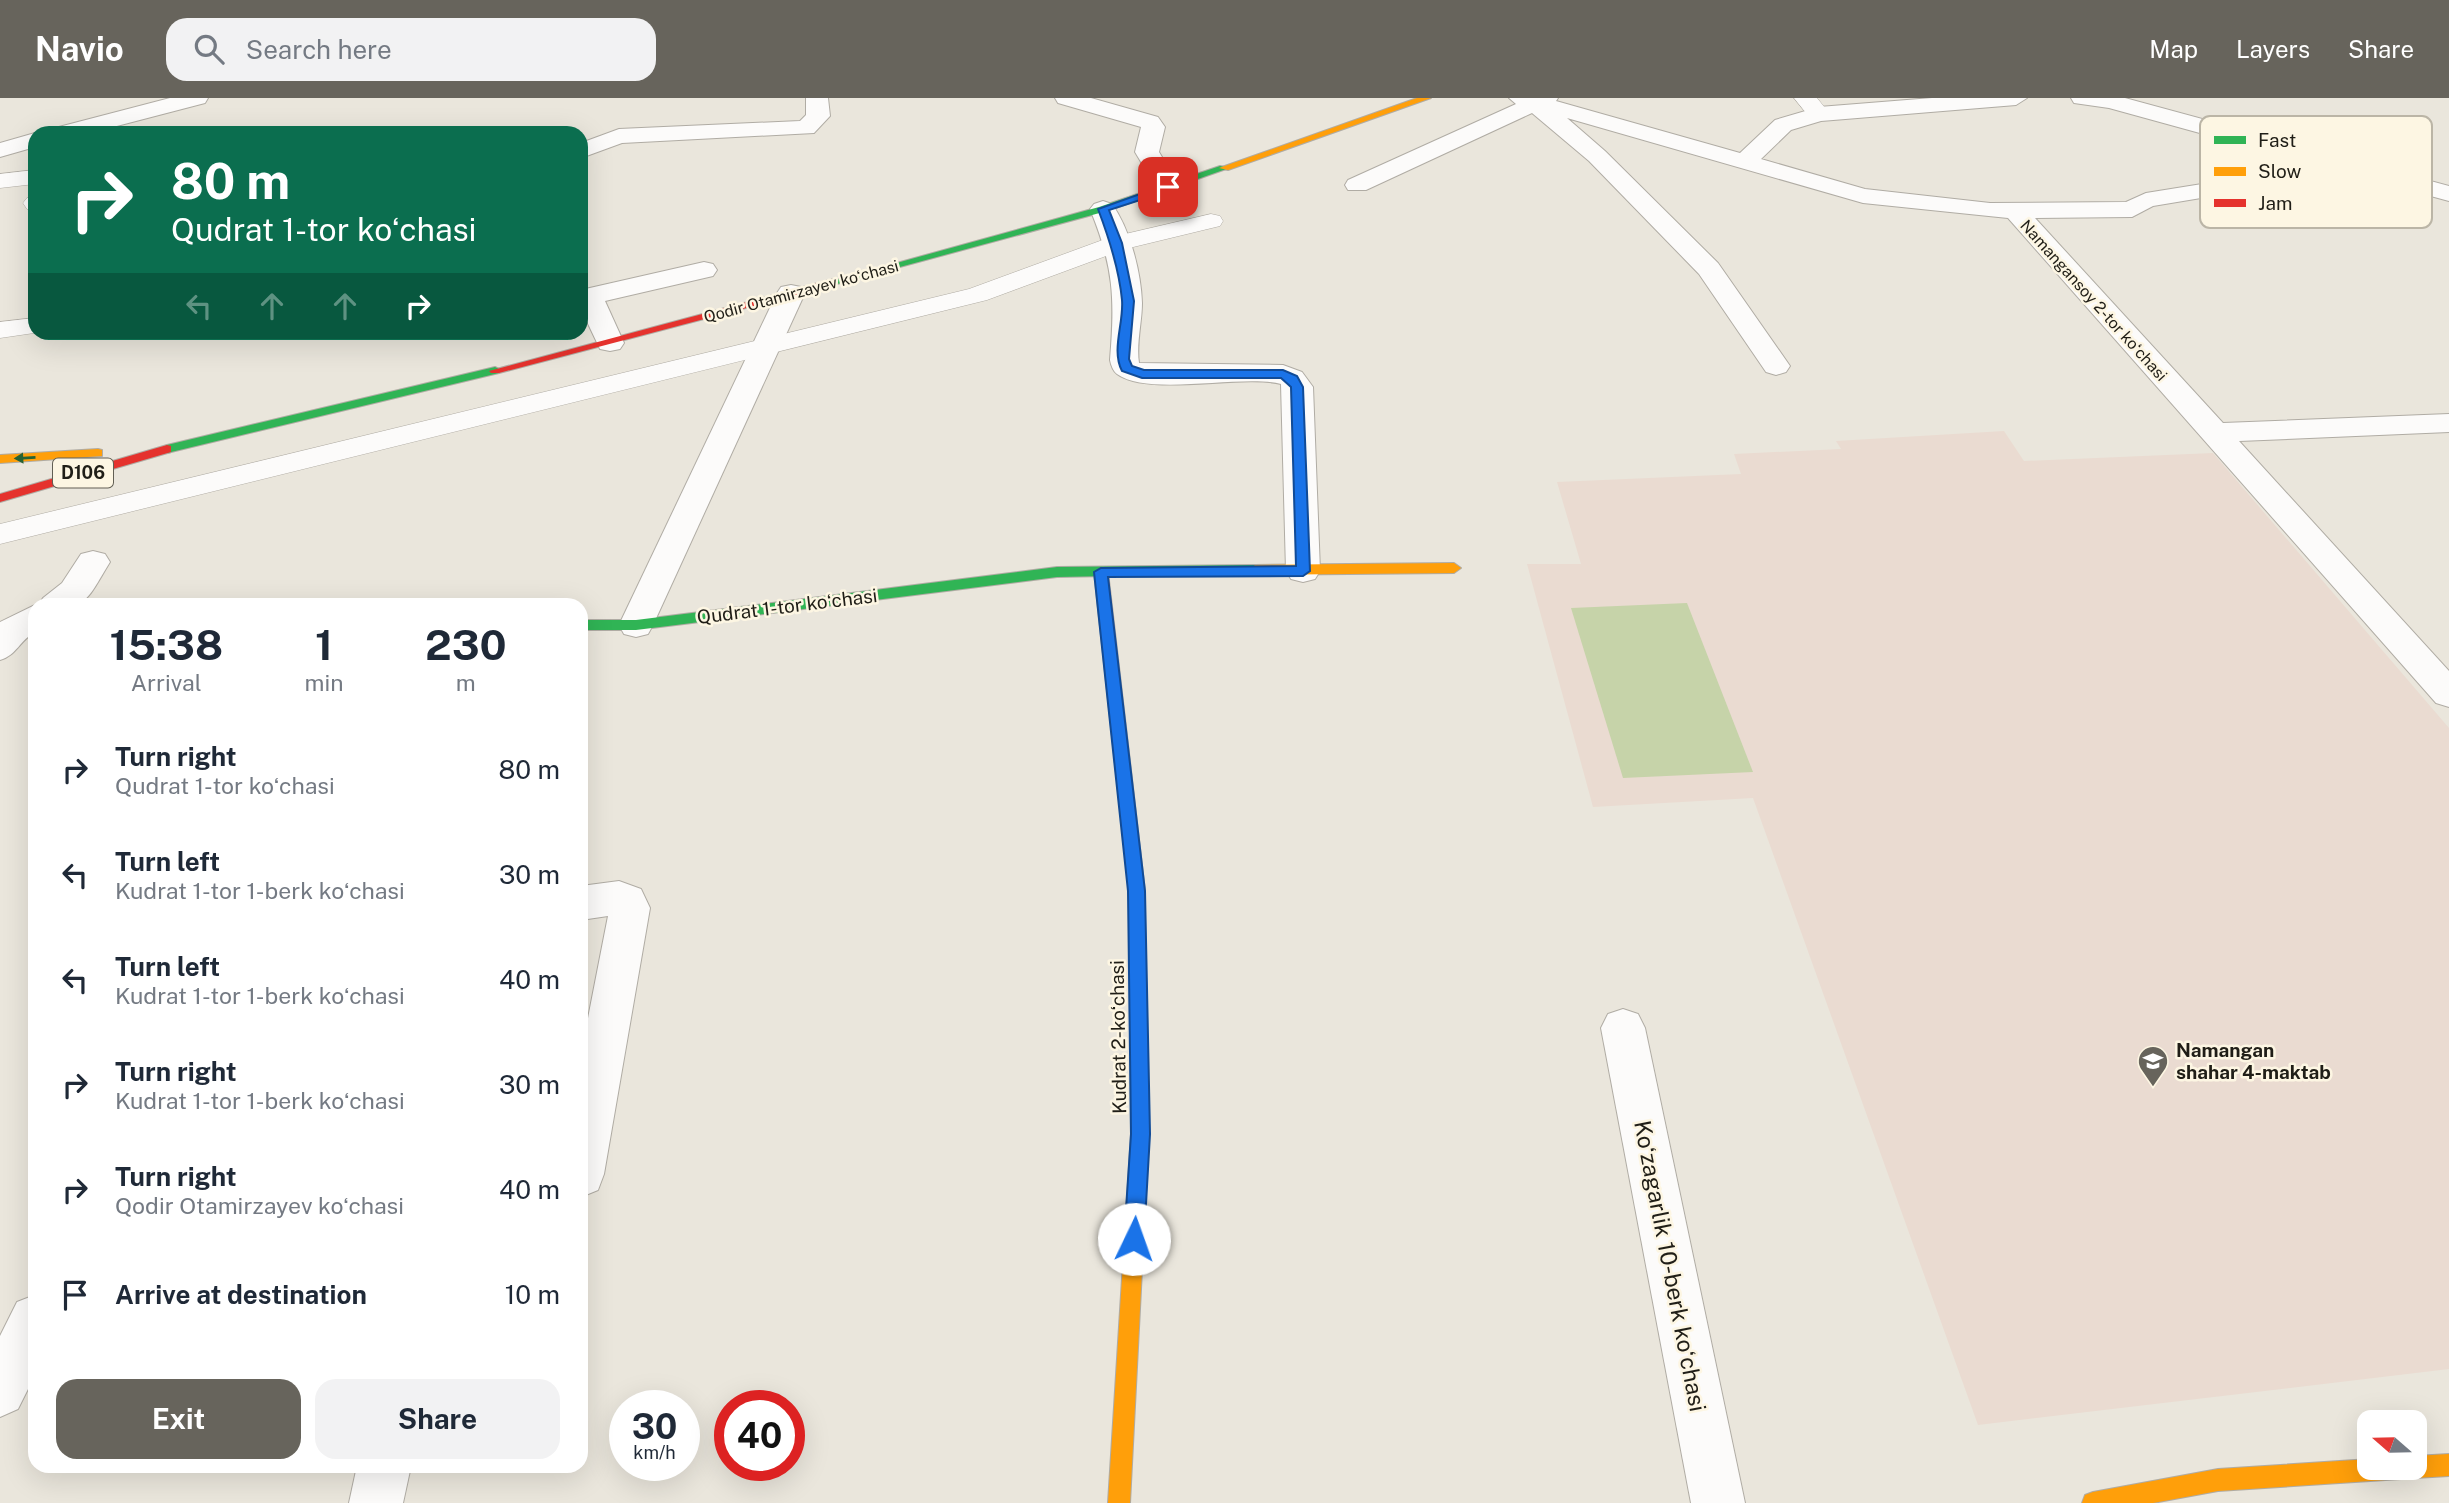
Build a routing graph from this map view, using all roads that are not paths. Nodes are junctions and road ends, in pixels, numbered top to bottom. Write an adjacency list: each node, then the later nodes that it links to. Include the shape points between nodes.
1 (197, 98): 9 (street)
2 (817, 98): 12 (street, via 818,116 806,128 619,136)
3 (1066, 98): 18 (street, via 1150,122 1147,152)
4 (1426, 98): 18 (main road, Qodir Otamirzayev koʻchasi / D106)
5 (2016, 98): 8 (street)
6 (2082, 98): 10 (street, via 2110,101)
7 (1534, 100): 14 (street, Namangansoy 2-tor koʻchasi); 17 (street); 34 (street, via 1597,156 1709,270)
8 (1812, 106): 14 (street, via 1783,125)
9 (91, 126)
10 (2200, 127)
11 (28, 143): 13 (street)
12 (588, 148)
13 (0, 150)
14 (1745, 162): 23 (street, Namangansoy 2-tor koʻchasi, via 1863,196 1990,211)
15 (28, 178): 16 (lane)
16 (0, 181)
17 (1357, 185)
18 (1168, 187): 22 (main road, Qodir Otamirzayev koʻchasi / D106)
19 (2432, 190): 21 (street)
20 (2200, 192): 23 (street, via 2146,200 2132,209)
21 (2449, 194)
22 (1103, 209): 25 (street); 27 (main road, Qodir Otamirzayev koʻchasi / D106)
23 (2013, 209): 36 (street, Namangansoy 2-tor koʻchasi)
24 (1211, 221): 25 (lane)
25 (1116, 243): 33 (lane, via 978,295); 43 (street, via 1128,301 1127,368 1142,374 1283,374 1292,378 1297,387)
26 (704, 270): 28 (street)
27 (791, 293): 32 (main road, Qodir Otamirzayev koʻchasi / D106); 33 (street)
28 (588, 296)
29 (588, 302): 32 (street)
30 (28, 327): 31 (lane)
31 (0, 330)
32 (610, 342): 37 (main road, Qodir Otamirzayev koʻchasi / D106)
33 (769, 344): 40 (lane); 48 (street)
34 (1776, 366)
35 (2449, 423): 36 (street)
36 (2213, 433): 50 (street, Namangansoy 2-tor koʻchasi)
37 (167, 449): 38 (main road, D106, one-way to 38); 39 (main road, D106)
38 (0, 459)
39 (0, 498)
40 (0, 534)
41 (93, 562): 45 (street)
42 (1454, 568): 43 (main road, Qudrat 1-tor koʻchasi)
43 (1303, 571): 44 (main road, Qudrat 1-tor koʻchasi)
44 (1101, 572): 48 (main road, Qudrat 1-tor koʻchasi, via 1057,572); 61 (main road, Kudrat 2-koʻchasi, via 1137,891 1140,1134)
45 (65, 598)
46 (28, 621): 49 (street, via 14,628)
47 (588, 625): 48 (main road, Qudrat 1-tor koʻchasi)
48 (636, 625)
49 (0, 647)
50 (2449, 694)
51 (588, 902): 53 (street, via 619,898 630,908)
52 (1623, 1028): 62 (street, Koʻzagarlik 10-berk koʻchasi)
53 (588, 1136)
54 (28, 1334): 55 (street)
55 (0, 1391)
56 (2449, 1465): 57 (main road)
57 (2427, 1466)
58 (2357, 1471): 63 (main road, via 2218,1480)
59 (382, 1473): 60 (street)
60 (376, 1503)
61 (1119, 1503)
62 (1718, 1503)
63 (2093, 1503)

